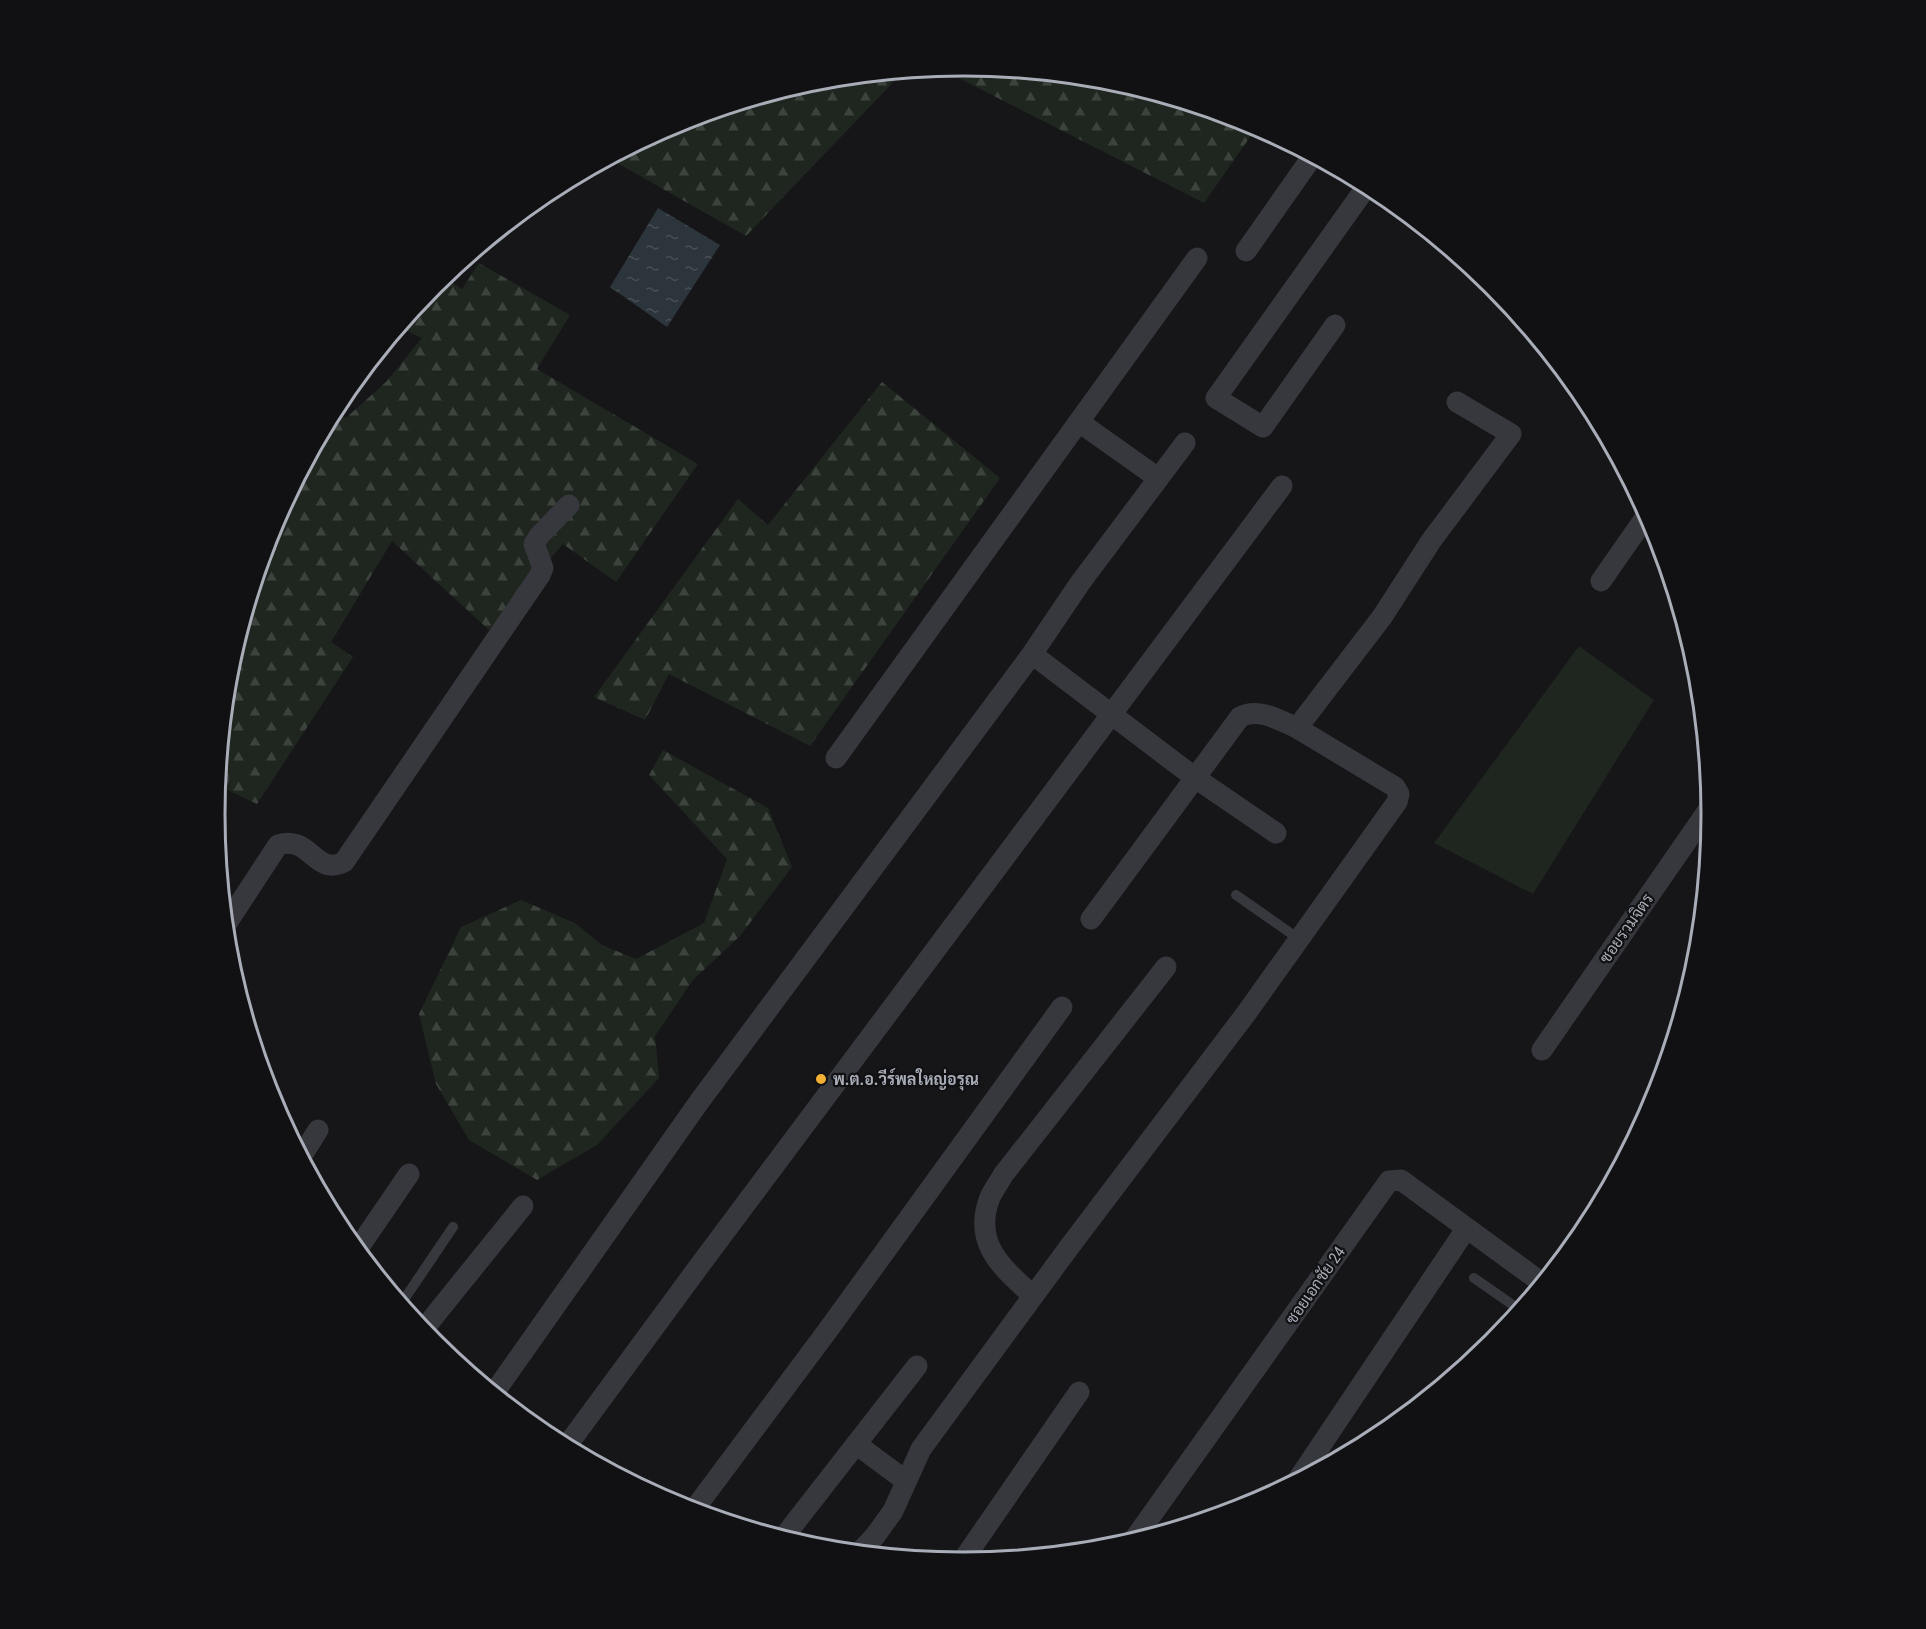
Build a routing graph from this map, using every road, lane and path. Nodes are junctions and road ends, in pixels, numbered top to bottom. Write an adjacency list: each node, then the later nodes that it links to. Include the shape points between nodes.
1 (1308, 163): 3 (street)
2 (1362, 194): 5 (street, via 1216,398 1263,427)
3 (1246, 251)
4 (1197, 258): 7 (street)
5 (1335, 325)
6 (1457, 402): 16 (street, via 1511,434 1431,541 1382,617)
7 (1079, 422): 9 (street); 17 (street)
8 (1185, 443): 9 (street)
9 (1158, 478): 14 (street)
10 (1282, 486): 15 (street)
11 (569, 505): 22 (street, via 534,544 543,568 540,575 344,862 327,866 296,843 278,845)
12 (1641, 523): 13 (street)
13 (1601, 581)
14 (1032, 654): 15 (street); 42 (street, via 699,1102)
15 (1110, 715): 18 (street); 44 (street)
16 (1297, 728): 18 (street, via 1248,712); 24 (street, via 1395,787 1399,794)
17 (836, 758)
18 (1194, 777): 20 (street); 23 (street)
19 (1701, 821): 27 (street, ซอยรวมจิตร)
20 (1276, 833)
21 (1236, 895): 24 (lane)
22 (232, 916)
23 (1091, 919)
24 (1299, 939): 37 (street)
25 (1166, 967): 37 (street, via 989,1198 984,1220 987,1239 999,1264)
26 (1062, 1007): 48 (street)
27 (1542, 1050)
28 (318, 1130): 29 (street)
29 (306, 1150)
30 (410, 1174): 34 (street)
31 (523, 1206): 40 (street)
32 (453, 1227): 38 (lane)
33 (1466, 1228): 36 (street, ซอยเอกชัย 24); 46 (street); 49 (street, ซอยเอกชัย 24, via 1401,1180 1389,1181)
34 (362, 1243)
35 (1474, 1278): 39 (lane)
36 (1536, 1279)
37 (1033, 1296): 47 (street, via 921,1449)
38 (405, 1298)
39 (1514, 1306)
40 (429, 1323)
41 (917, 1366): 45 (street)
42 (498, 1387)
43 (1079, 1392): 52 (street)
44 (571, 1440)
45 (856, 1444): 47 (street); 50 (street)
46 (1306, 1467)
47 (906, 1481): 51 (street, via 893,1511)
48 (699, 1503)
49 (1141, 1530)
50 (789, 1531)
51 (866, 1546)
52 (969, 1552)

